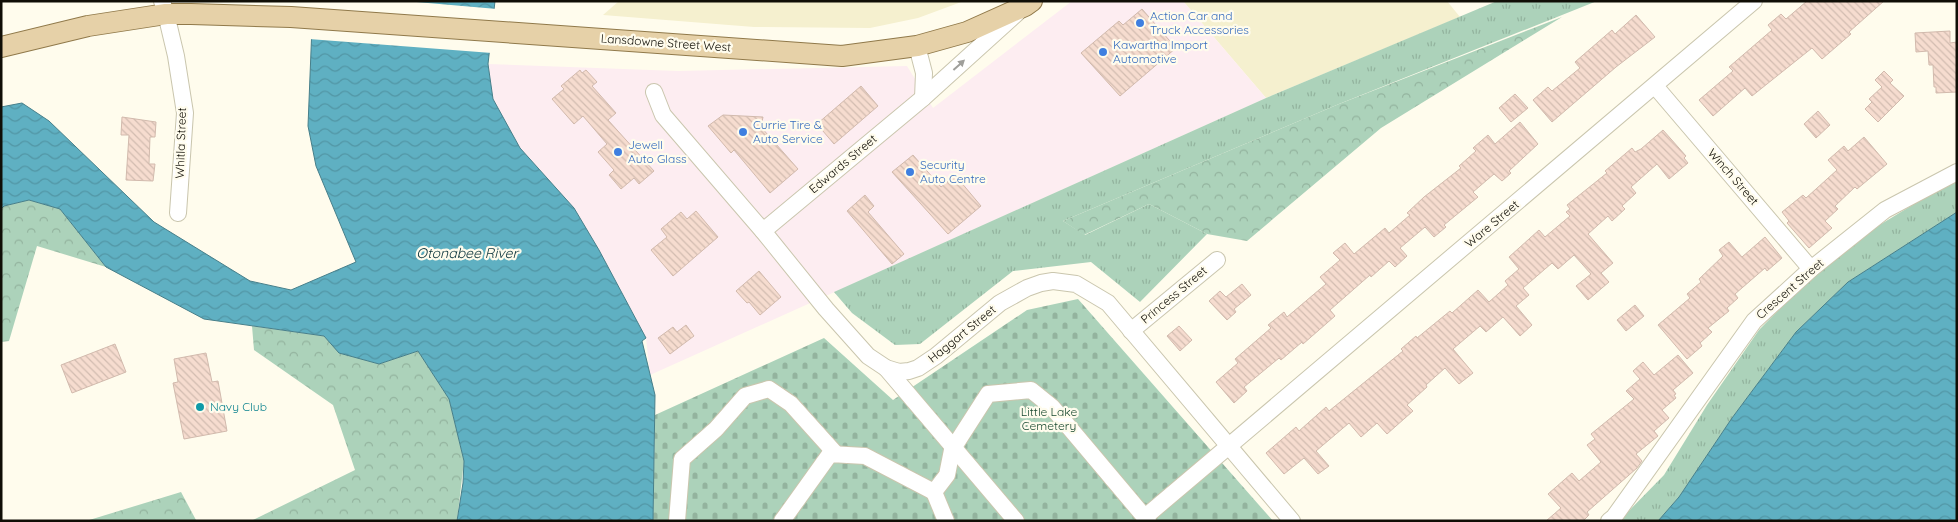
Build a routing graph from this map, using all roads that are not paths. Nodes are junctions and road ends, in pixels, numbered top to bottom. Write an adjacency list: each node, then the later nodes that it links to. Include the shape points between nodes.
1 (1754, 1): 6 (street, Ware Street)
2 (1028, 4): 4 (main road, Lansdowne Street West, via 967,32); 8 (street, Edwards Street, one-way to 2)
3 (164, 8): 4 (main road, Lansdowne Street West, via 842,56); 5 (main road, Lansdowne Street West); 10 (street, Whitla Street, via 185,113)
4 (917, 46): 8 (street, via 924,74)
5 (1, 47)
6 (1654, 86): 13 (street, Winch Street); 16 (street, Ware Street)
7 (654, 92): 11 (street, Haggart Street, via 663,115)
8 (923, 98): 11 (street, Edwards Street)
9 (1957, 172): 13 (street, Crescent Street, via 1884,210)
10 (178, 213)
11 (763, 231): 15 (street, Haggart Street, via 868,356)
12 (1217, 260): 14 (street, Princess Street)
13 (1811, 270): 26 (street, Crescent Street, via 1754,321)
14 (1132, 331): 15 (street, Haggart Street, via 1108,303 1093,292 1076,284 1053,281 1027,288 1000,304 918,368 899,372); 16 (street, Haggart Street)
15 (886, 368): 17 (street)
16 (1229, 446): 21 (street, Ware Street); 25 (street, Haggart Street)
17 (954, 448): 19 (street, via 947,475); 21 (street, via 988,394 1031,390 1052,406); 24 (street)
18 (836, 454): 19 (street, via 865,456); 20 (street, via 830,454); 22 (street, via 791,404 768,389 745,396 716,429 682,459)
19 (934, 492): 23 (street)
20 (790, 519)
21 (1146, 519)
22 (676, 521)
23 (946, 521)
24 (1016, 521)
25 (1292, 521)
26 (1609, 521)

